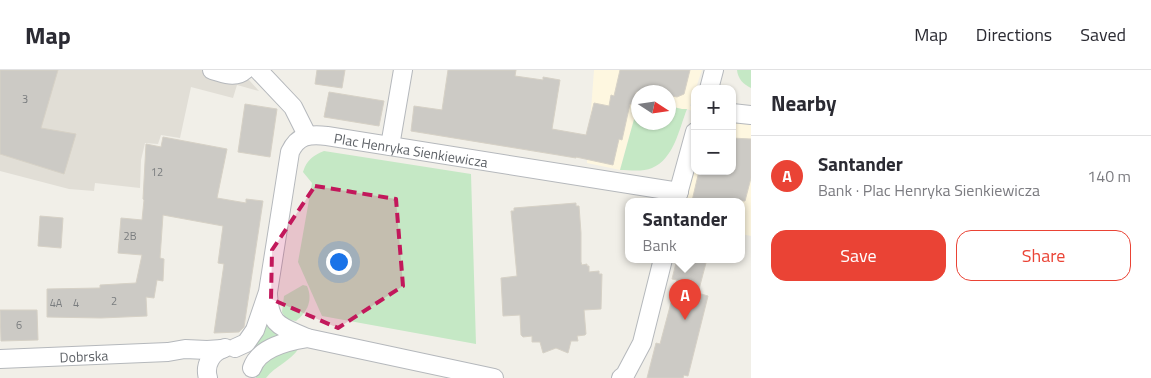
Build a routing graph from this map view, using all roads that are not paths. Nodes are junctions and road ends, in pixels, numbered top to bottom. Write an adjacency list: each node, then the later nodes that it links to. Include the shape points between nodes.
1 (212, 70): 2 (street, via 234,75)
2 (246, 70)
3 (258, 70): 9 (street, via 293,107)
4 (403, 70): 10 (street)
5 (714, 70): 6 (street)
6 (710, 85)
7 (736, 113): 8 (street)
8 (751, 115)
9 (307, 135): 10 (street, Plac Henryka Sienkiewicza); 14 (street, via 299,138 290,152)
10 (390, 146): 12 (street, Plac Henryka Sienkiewicza)
11 (691, 146): 12 (street, Plac Henryka Sienkiewicza)
12 (677, 197)
13 (661, 263): 22 (street, via 642,343)
14 (268, 292): 15 (street, via 269,309 276,323); 16 (street, via 255,330 246,343)
15 (307, 338): 19 (street, via 271,348 256,359); 21 (street)
16 (228, 348): 17 (street, Dobrska); 19 (street, via 246,355); 20 (street, via 210,358)
17 (168, 352): 18 (street, Dobrska); 20 (street, Dobrska, via 198,364)
18 (0, 359)
19 (251, 373)
20 (208, 376)
21 (494, 378)
22 (621, 378)

